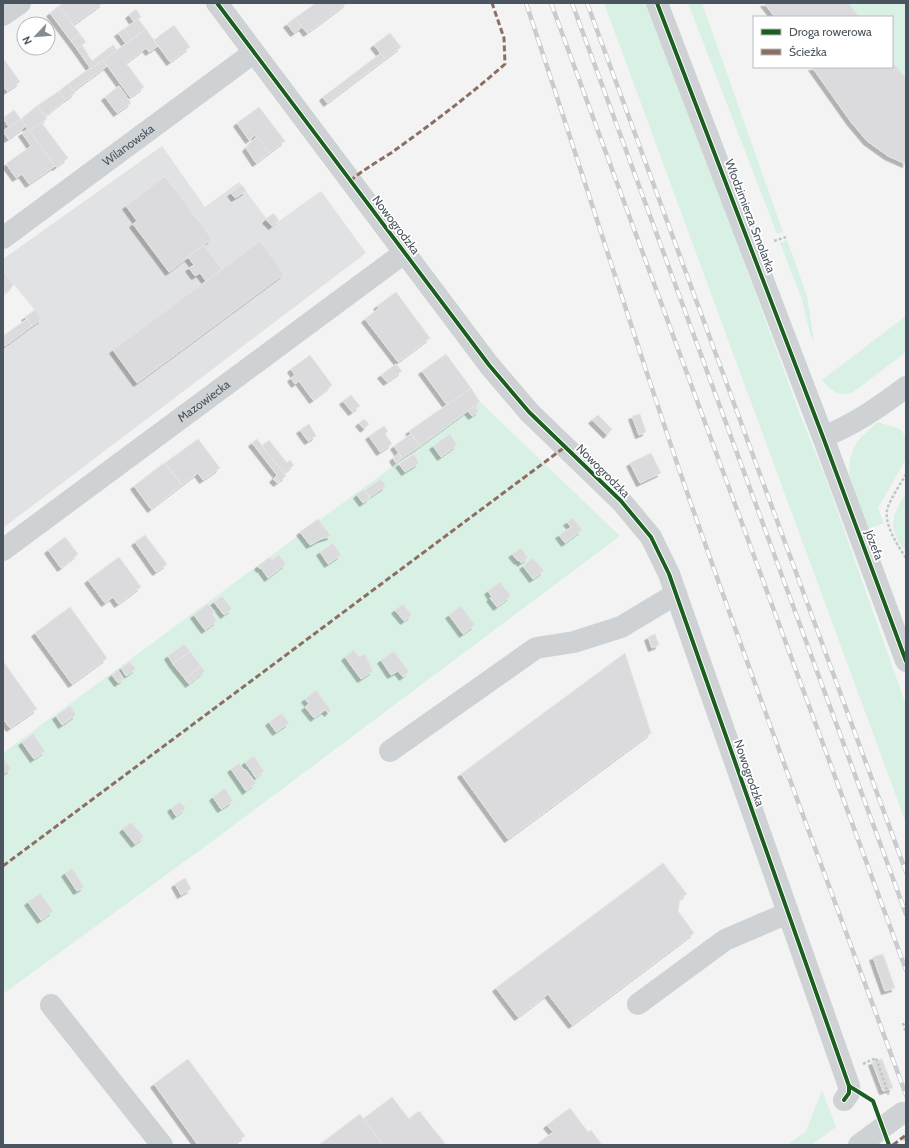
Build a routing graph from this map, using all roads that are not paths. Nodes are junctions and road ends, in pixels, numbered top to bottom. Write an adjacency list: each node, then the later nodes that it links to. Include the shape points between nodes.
1 (20, 3): 4 (street)
2 (217, 3): 5 (street, Nowogrodzka)
3 (658, 3): 9 (street, Włodzimierza Smolarka)
4 (3, 15)
5 (253, 53): 6 (street, Wilanowska); 7 (street, Nowogrodzka)
6 (3, 238)
7 (404, 253): 10 (street, Mazowiecka); 11 (street, Nowogrodzka, via 489,365 529,412 621,501 651,537)
8 (906, 387): 9 (street, via 853,424)
9 (822, 437): 12 (street, Józefa)
10 (3, 550)
11 (676, 594): 13 (street, via 621,627 574,642 536,648); 14 (street, Nowogrodzka)
12 (906, 661)
13 (390, 751)
14 (788, 913): 15 (street, via 725,940); 17 (street, Nowogrodzka, via 849,1086 849,1093)
15 (638, 1004)
16 (51, 1005): 19 (street)
17 (844, 1100)
18 (896, 1106): 20 (street)
19 (162, 1145)
20 (859, 1145)

